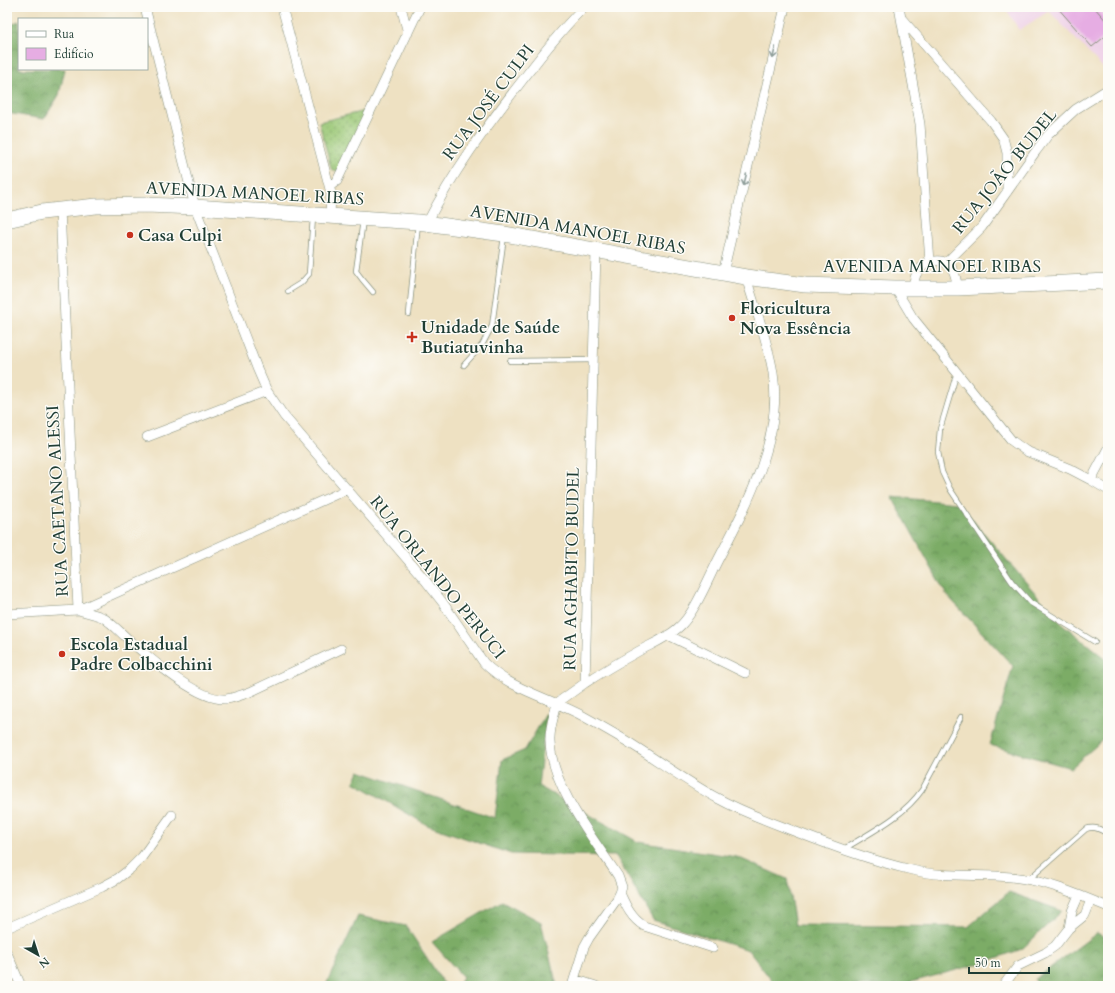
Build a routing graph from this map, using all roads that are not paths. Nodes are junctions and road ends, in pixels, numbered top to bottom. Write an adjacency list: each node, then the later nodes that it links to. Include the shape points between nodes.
1 (145, 7): 8 (street, RUA ORLANDO PERUCI)
2 (282, 7): 13 (street)
3 (401, 7): 11 (street)
4 (420, 7): 11 (street)
5 (584, 7): 23 (street, RUA JOSÉ CULPI, via 541,56 485,130)
6 (899, 7): 9 (street)
7 (784, 11): 28 (street, one-way to 28)
8 (148, 18)
9 (900, 18): 14 (street, via 1003,138 1007,153); 26 (street, via 920,124)
10 (148, 19): 15 (street, RUA ORLANDO PERUCI)
11 (408, 33): 13 (street, via 337,181)
12 (1108, 89): 14 (street, RUA JOÃO BUDEL, via 1076,108 1048,136)
13 (329, 185): 20 (street)
14 (1007, 192): 27 (street, RUA JOÃO BUDEL, via 982,227)
15 (195, 207): 16 (main road, AVENIDA MANOEL RIBAS, via 120,204); 19 (main road, AVENIDA MANOEL RIBAS); 41 (street, RUA ORLANDO PERUCI)
16 (60, 209): 18 (main road, AVENIDA MANOEL RIBAS); 47 (street, RUA CAETANO ALESSI)
17 (7, 210): 18 (main road, AVENIDA MANOEL RIBAS)
18 (42, 212): 22 (main road, AVENIDA MANOEL RIBAS)
19 (313, 215): 20 (main road, AVENIDA MANOEL RIBAS); 34 (lane, via 309,274)
20 (330, 216): 21 (main road, AVENIDA MANOEL RIBAS)
21 (363, 218): 23 (main road, AVENIDA MANOEL RIBAS); 35 (lane, via 356,271)
22 (7, 220)
23 (422, 222): 24 (main road, AVENIDA MANOEL RIBAS); 36 (lane)
24 (504, 234): 25 (main road, AVENIDA MANOEL RIBAS); 39 (lane, via 492,326 482,345)
25 (596, 250): 28 (main road, AVENIDA MANOEL RIBAS); 37 (street, RUA AGHABITO BUDEL)
26 (930, 262): 27 (street, via 936,260); 32 (street, via 924,264 917,274)
27 (946, 263): 33 (street, via 954,272)
28 (723, 273): 29 (main road, AVENIDA MANOEL RIBAS)
29 (746, 277): 31 (main road, AVENIDA MANOEL RIBAS, via 805,285); 49 (street, via 773,374 774,406 767,446 760,471 738,522 691,612 685,621)
30 (1108, 281): 33 (main road, AVENIDA MANOEL RIBAS)
31 (895, 288): 32 (main road, AVENIDA MANOEL RIBAS); 40 (street, via 914,318)
32 (913, 288): 33 (main road, AVENIDA MANOEL RIBAS)
33 (958, 288)
34 (288, 291)
35 (373, 292)
36 (409, 314)
37 (592, 360): 38 (lane); 53 (street, RUA AGHABITO BUDEL)
38 (510, 361)
39 (464, 365)
40 (957, 372): 44 (street, via 1012,441 1026,451); 50 (lane, via 940,429 938,452 942,472 950,489 1012,582 1031,603)
41 (267, 391): 42 (street); 45 (street, RUA ORLANDO PERUCI, via 284,416)
42 (147, 437)
43 (1108, 448): 44 (street)
44 (1091, 480): 46 (street)
45 (348, 490): 47 (street); 54 (street, RUA ORLANDO PERUCI, via 425,580 484,663 505,680)
46 (1108, 490)
47 (78, 610): 48 (street); 51 (street, RUA CAETANO ALESSI, via 102,618 185,684 212,697 225,699 250,692)
48 (7, 614)
49 (668, 635): 52 (street); 53 (street)
50 (1095, 642)
51 (341, 649)
52 (745, 673)
53 (585, 683): 54 (street, RUA AGHABITO BUDEL)
54 (557, 703): 58 (street, RUA ORLANDO PERUCI, via 621,738 723,802); 60 (street, via 550,741 555,767 576,812 618,876 622,887)
55 (961, 717): 58 (lane, via 914,802)
56 (172, 815): 64 (street, via 142,857 117,879)
57 (1108, 834): 59 (lane, via 1093,827 1086,829)
58 (842, 850): 59 (street, RUA ORLANDO PERUCI, via 912,871)
59 (1029, 879): 61 (street, RUA ORLANDO PERUCI)
60 (620, 892): 66 (street, via 631,915 644,926); 68 (street, via 584,947)
61 (1079, 895): 62 (street, RUA ORLANDO PERUCI); 65 (street, via 1072,911)
62 (1091, 900): 63 (street, RUA ORLANDO PERUCI); 65 (street, via 1085,915)
63 (1108, 907)
64 (7, 928)
65 (1070, 928): 71 (street, via 1046,953 1018,966)
66 (713, 948)
67 (7, 953): 69 (street)
68 (573, 983): 70 (street)
69 (21, 986)
70 (596, 986)
71 (1003, 986)

